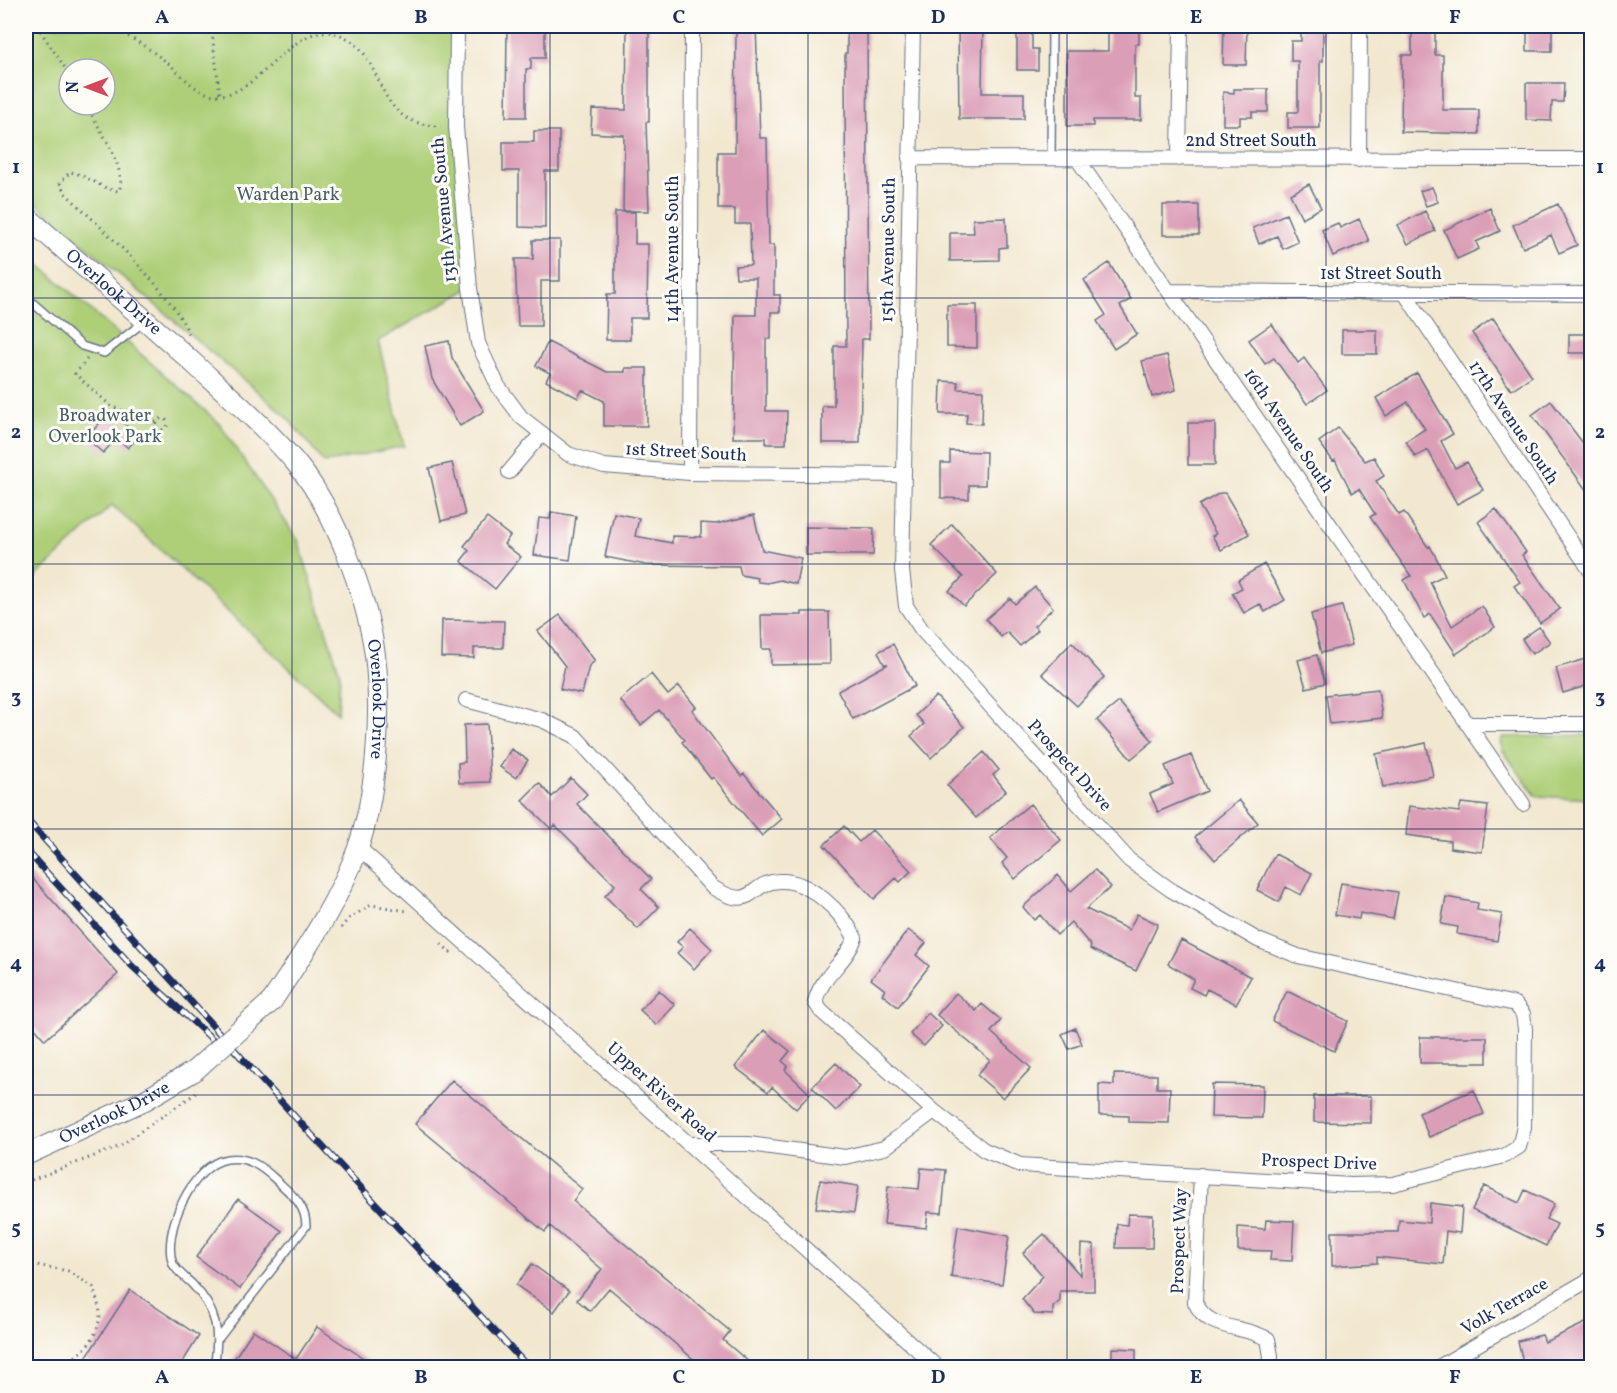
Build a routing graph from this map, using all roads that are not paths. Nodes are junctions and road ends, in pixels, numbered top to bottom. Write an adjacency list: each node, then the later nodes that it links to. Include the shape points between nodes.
1 (457, 26): 19 (street, 13th Avenue South, via 456,127 470,288 478,343)
2 (692, 26): 22 (street, 14th Avenue South)
3 (913, 26): 7 (street, 15th Avenue South)
4 (1052, 26): 8 (lane)
5 (1180, 26): 9 (street)
6 (1360, 26): 12 (street)
7 (909, 158): 8 (street, 2nd Street South); 23 (street, 15th Avenue South)
8 (1051, 159): 11 (street, 2nd Street South)
9 (1179, 159): 11 (street, 2nd Street South); 12 (street, 2nd Street South)
10 (1592, 159): 12 (street, 2nd Street South)
11 (1078, 160): 14 (street, 16th Avenue South)
12 (1359, 160)
13 (26, 216): 18 (main road, Overlook Drive)
14 (1170, 291): 15 (street, 1st Street South); 26 (street, 16th Avenue South)
15 (1404, 292): 16 (street, 1st Street South); 24 (street, 17th Avenue South)
16 (1592, 294)
17 (26, 297): 18 (lane, via 82,346 104,353)
18 (145, 320): 29 (main road, Overlook Drive, via 256,420 297,464 322,502 345,549 375,654 377,723 372,785)
19 (498, 386): 20 (street, 1st Street South, via 521,417)
20 (542, 433): 21 (street); 22 (street, 1st Street South, via 568,454 604,466)
21 (509, 472)
22 (690, 473): 23 (street, 1st Street South)
23 (903, 475): 33 (street, Prospect Drive, via 902,570 906,606 922,630 1129,860 1171,890 1258,940 1298,956 1503,1000 1515,1004 1523,1014 1524,1127 1519,1148 1504,1156 1393,1184)
24 (1592, 573)
25 (466, 700): 30 (street, Prospect Drive, via 543,720 575,736 712,886 728,897 742,898 778,880 811,889 848,925 855,938 849,954 818,988 815,1002)
26 (1467, 724): 27 (street); 28 (street, 16th Avenue South)
27 (1592, 724)
28 (1523, 804)
29 (358, 847): 31 (street, Upper River Road); 32 (main road, Overlook Drive, bridge, via 316,933 272,1001 194,1071 145,1100)
30 (934, 1111): 31 (street, via 884,1148 845,1157 750,1144); 33 (street, Prospect Drive, via 984,1150 1020,1165)
31 (692, 1144): 37 (street, Upper River Road)
32 (26, 1155)
33 (1201, 1175): 38 (street, Prospect Way, via 1195,1302 1211,1323 1255,1332 1268,1339)
34 (1592, 1278): 39 (street, Volk Terrace)
35 (219, 1338): 35 (lane, via 306,1226 306,1214 298,1200 257,1162 225,1159 204,1172 183,1199 170,1239 173,1265 198,1290 216,1320); 36 (lane)
36 (214, 1368)
37 (938, 1368)
38 (1270, 1368)
39 (1437, 1368)

